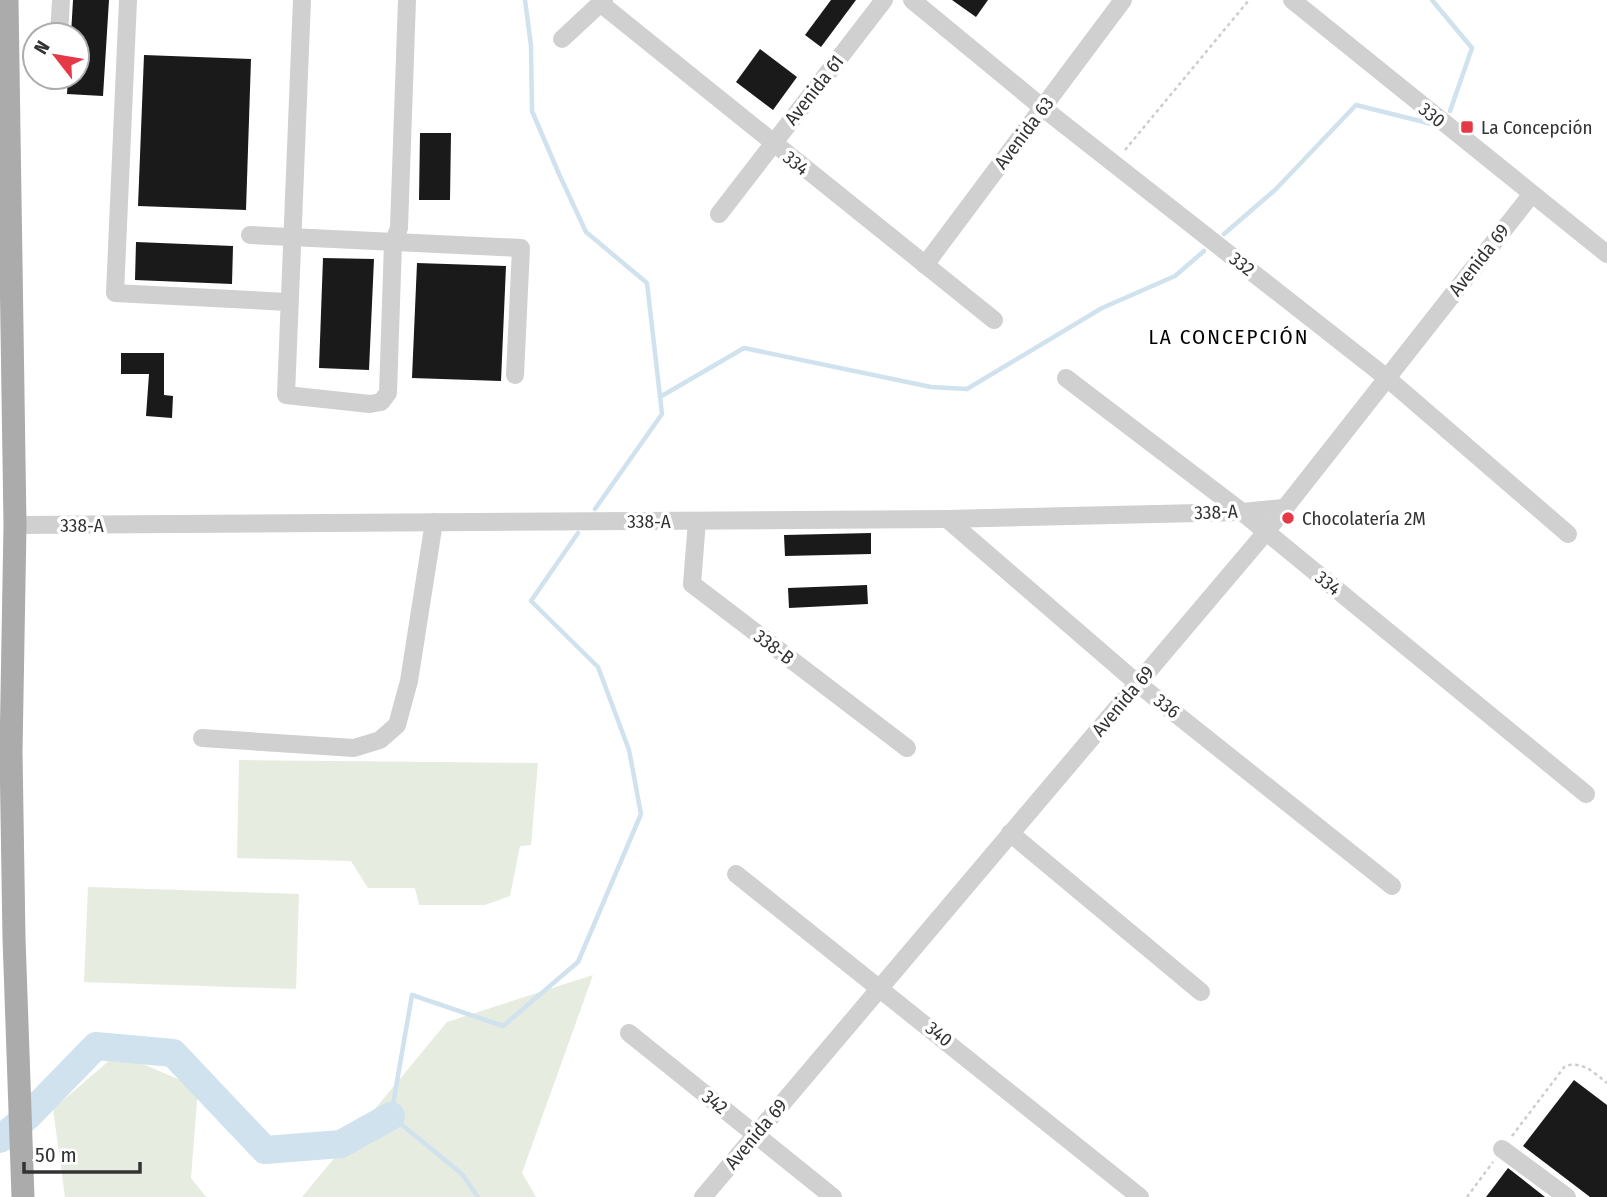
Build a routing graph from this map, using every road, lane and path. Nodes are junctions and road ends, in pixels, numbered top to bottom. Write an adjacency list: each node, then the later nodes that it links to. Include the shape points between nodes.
1 (7, 0): 18 (main road)
2 (61, 0): 12 (street)
3 (128, 0): 25 (street, via 115,293)
4 (302, 0): 21 (street)
5 (407, 0): 22 (street, via 398,228)
6 (884, 0): 15 (street, Avenida 61)
7 (912, 0): 14 (street, 332)
8 (1123, 0): 14 (street, Avenida 63)
9 (1249, 0): 16 (path)
10 (1292, 0): 17 (street, 330)
11 (602, 1): 13 (street); 15 (street, 334)
12 (60, 21)
13 (562, 39)
14 (1043, 107): 16 (street, 332); 24 (street, Avenida 63)
15 (772, 143): 19 (street, Avenida 61); 24 (street, 334)
16 (1114, 164): 29 (street, 332)
17 (1531, 195): 23 (street, 330); 29 (street, Avenida 69)
18 (4, 206): 35 (main road)
19 (719, 214)
20 (250, 235): 21 (street)
21 (290, 238): 22 (street); 25 (street)
22 (393, 243): 25 (street, via 388,393 382,402 286,395); 27 (street, via 521,248)
23 (1607, 254)
24 (925, 265): 26 (street, 334)
25 (288, 302)
26 (994, 320)
27 (516, 375)
28 (1066, 378): 31 (street, 334)
29 (1387, 378): 30 (street, Avenida 69); 37 (street, 332)
30 (1283, 508): 31 (street, 338-A); 36 (street, Avenida 69)
31 (1242, 512): 32 (street, 338-A); 36 (street, 334)
32 (947, 519): 33 (street, 338-A); 38 (street, 336)
33 (697, 521): 34 (street, 338-A); 40 (street, 338-B, via 692,584)
34 (434, 522): 35 (street, 338-A); 39 (street, via 409,681 397,725 380,740 354,748)
35 (15, 525): 41 (main road)
36 (1266, 532): 38 (street, Avenida 69); 42 (street, 334)
37 (1568, 534)
38 (1138, 683): 43 (street, Avenida 69); 45 (street, 336)
39 (202, 738)
40 (908, 748)
41 (6, 751): 46 (main road)
42 (1586, 794)
43 (1010, 833): 47 (street, Avenida 69); 48 (street)
44 (736, 874): 47 (street, 340)
45 (1392, 886)
46 (7, 937): 53 (main road, via 17,1038)
47 (880, 987): 51 (street, Avenida 69); 56 (street, 340)
48 (1201, 992)
49 (629, 1033): 51 (street, 342)
50 (1607, 1083): 52 (path, via 1587,1067 1565,1066)
51 (756, 1134): 54 (street, Avenida 69); 55 (street, 342)
52 (1502, 1149): 57 (path); 58 (street)
53 (23, 1197)
54 (702, 1197)
55 (834, 1197)
56 (1140, 1197)
57 (1467, 1197)
58 (1567, 1197)

